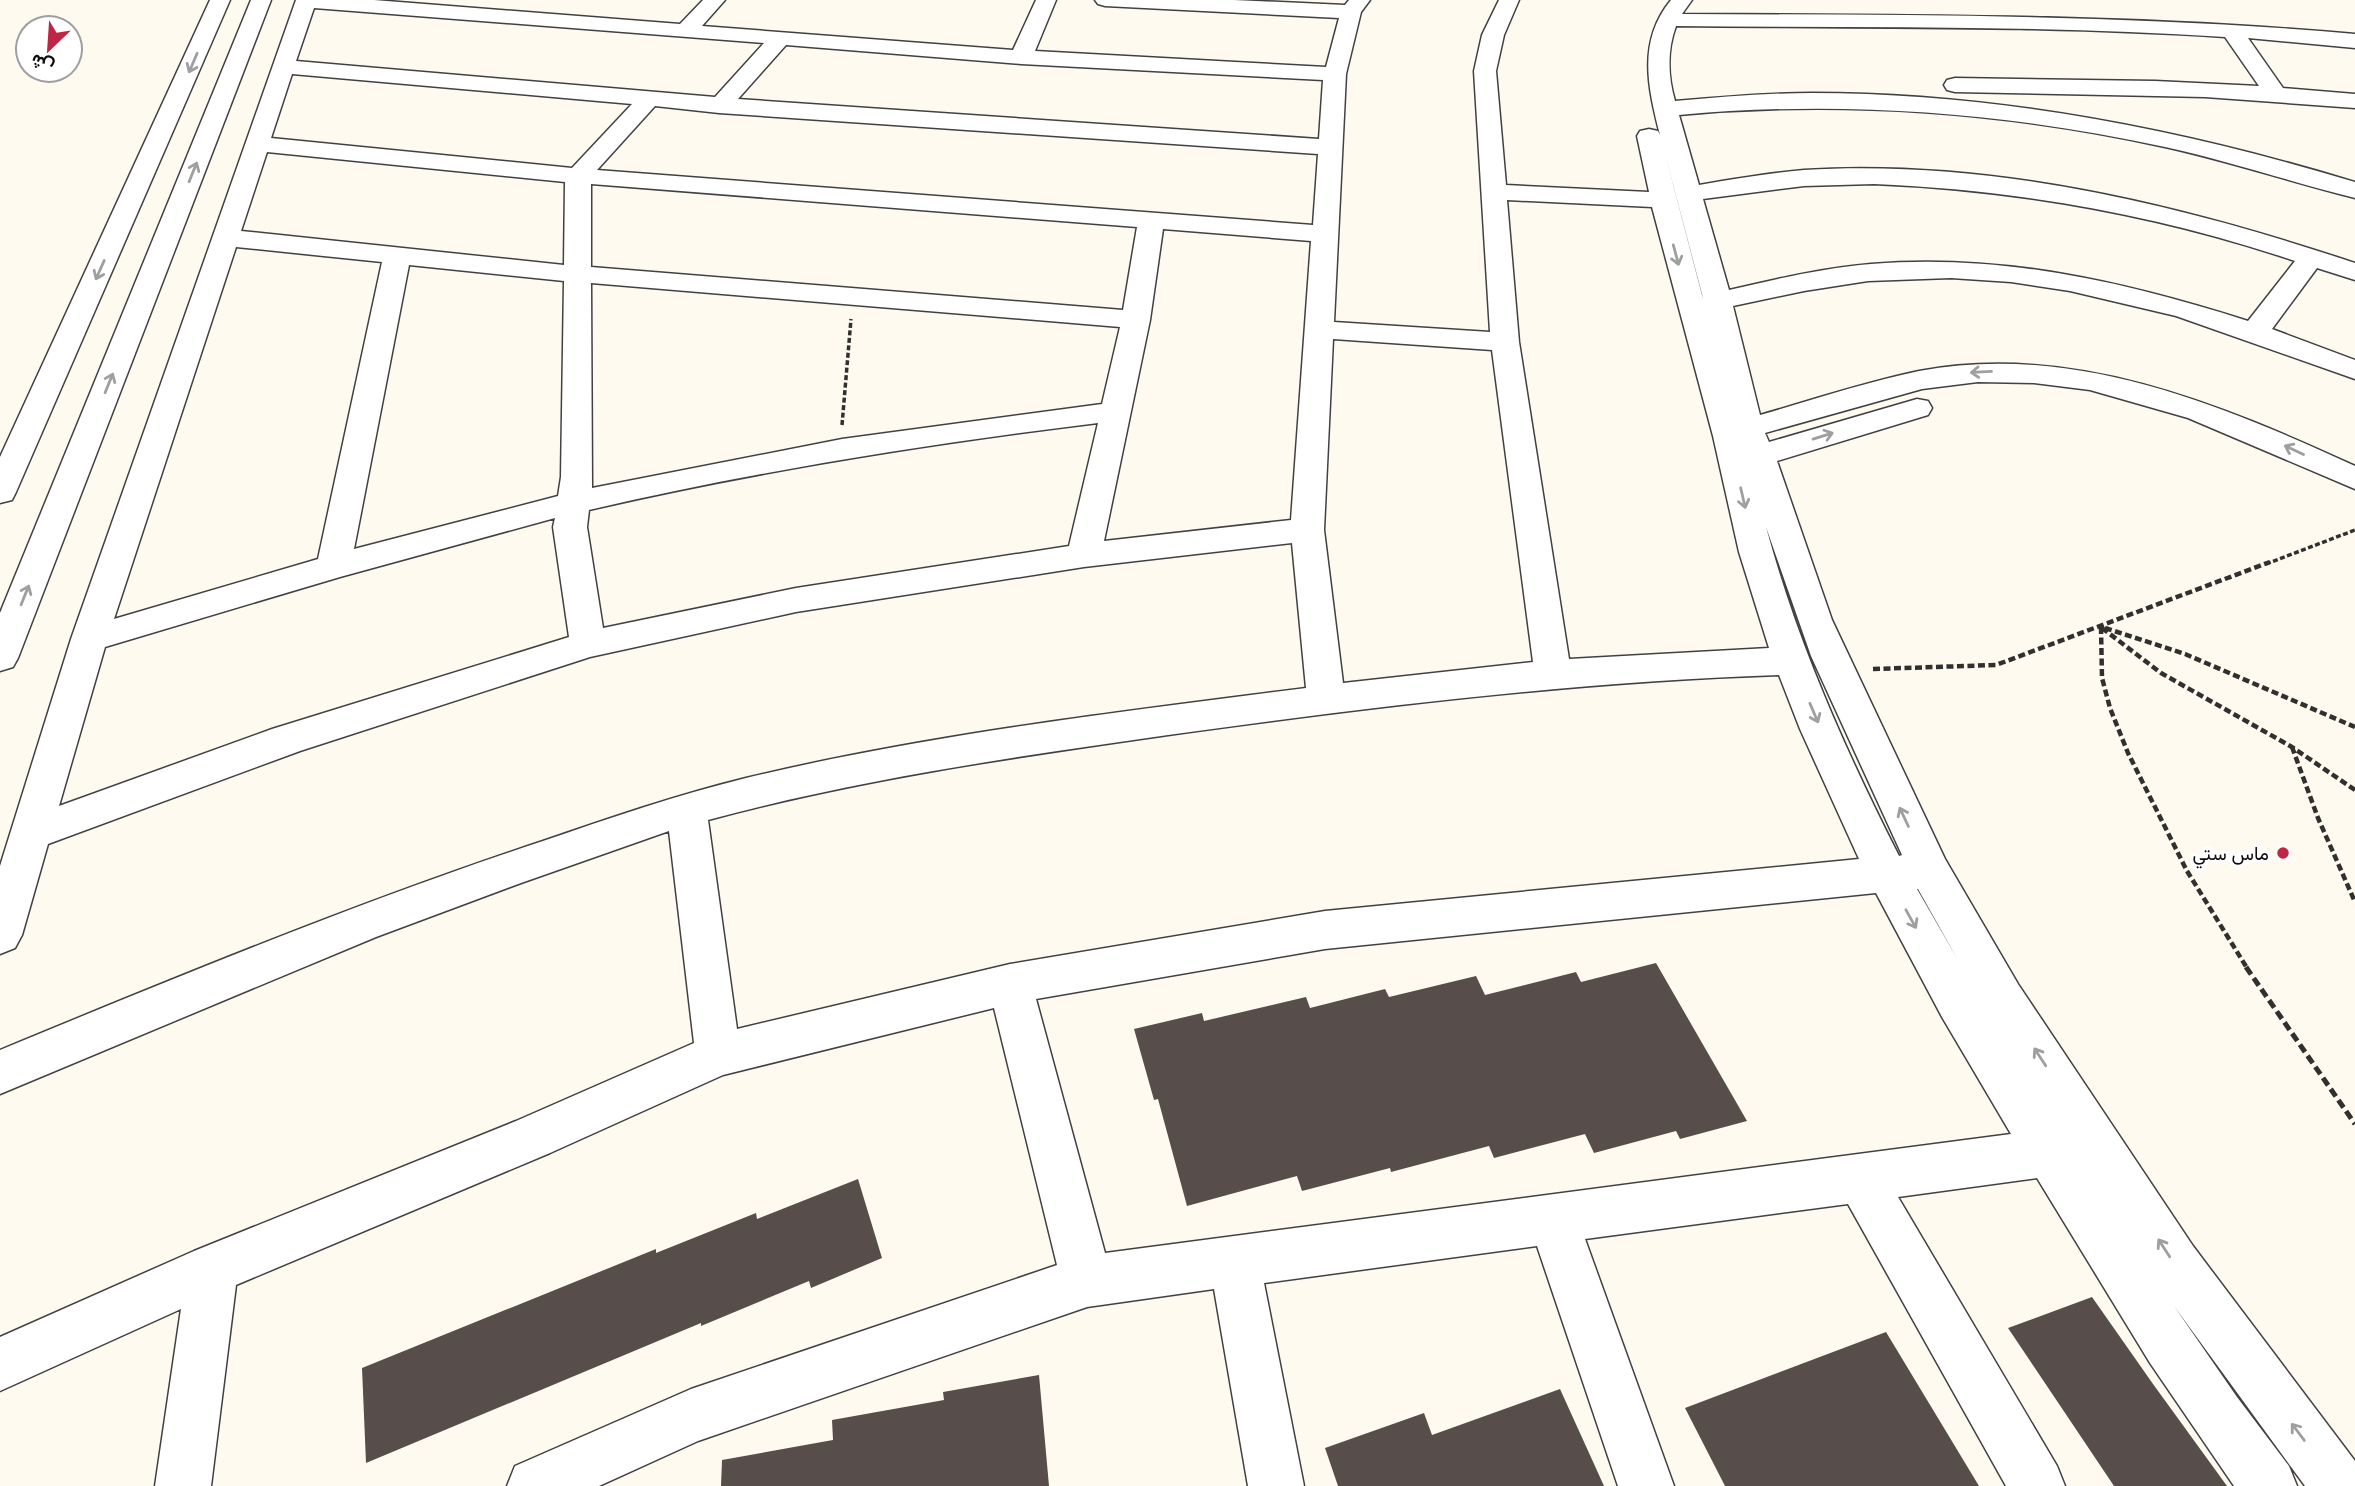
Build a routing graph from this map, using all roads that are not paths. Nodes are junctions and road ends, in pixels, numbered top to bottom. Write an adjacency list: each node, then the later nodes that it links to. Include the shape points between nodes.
1 (220, 0): 47 (street, one-way to 47)
2 (261, 0): 55 (street, one-way to 2)
3 (306, 0): 12 (street); 17 (street)
4 (715, 0): 12 (street)
5 (1046, 0): 16 (street)
6 (1105, 0): 9 (street)
7 (1509, 0): 29 (street, via 1493,35 1485,71)
8 (2059, 0): 11 (street)
9 (1356, 6): 18 (street)
10 (1669, 7): 11 (street); 20 (street, via 1658,56); 30 (street, via 1639,32 1634,70)
11 (2080, 25): 13 (street)
12 (685, 31): 14 (street)
13 (2232, 31): 15 (street); 21 (street)
14 (780, 38): 16 (street); 24 (street)
15 (2355, 41)
16 (1021, 57): 18 (street)
17 (285, 68): 22 (street); 25 (street)
18 (1335, 74): 26 (street)
19 (1702, 83): 21 (street, via 2092,86)
20 (1668, 90): 28 (street, via 1753,102 1832,100 2006,113 2118,131); 30 (street)
21 (2276, 94): 23 (street)
22 (648, 100): 24 (street); 27 (street)
23 (2355, 101)
24 (719, 106): 26 (street)
25 (259, 144): 27 (street); 33 (street)
26 (1331, 147): 32 (street)
27 (578, 176): 31 (street); 37 (street)
28 (2349, 183)
29 (1496, 192): 30 (street); 42 (street)
30 (1675, 197): 35 (street, via 1802,178 1937,178 2112,202 2206,224); 38 (street); 45 (street, one-way to 45, via 1693,322)
31 (1151, 220): 32 (street); 39 (street)
32 (1326, 234): 40 (street)
33 (227, 238): 34 (street); 53 (street)
34 (397, 255): 37 (street); 52 (street)
35 (2312, 257): 36 (street); 41 (street)
36 (2355, 272)
37 (576, 274): 39 (street); 48 (street, via 577,477)
38 (1718, 301): 41 (street, via 1829,278 1952,269 2030,275 2122,292); 45 (street)
39 (1136, 320): 44 (street)
40 (1321, 330): 42 (street); 50 (street)
41 (2256, 330): 43 (street)
42 (1505, 342): 57 (street)
43 (2355, 370)
44 (1114, 412): 48 (street, via 840,451); 51 (street)
45 (1742, 444): 46 (street, one-way to 45, via 2202,411 2127,389 2015,371 1945,375 1799,416); 49 (street, one-way to 49, via 1986,393 2029,391 2091,400 2197,433); 56 (street, one-way to 56, via 1753,542); 61 (street, one-way to 45, via 1836,670)
46 (2355, 480)
47 (0, 492)
48 (573, 503): 52 (street); 54 (street, via 570,527)
49 (2355, 505)
50 (1307, 530): 51 (street); 58 (street)
51 (1084, 555): 54 (street, via 796,600)
52 (334, 566): 53 (street)
53 (89, 639): 60 (street)
54 (588, 643): 60 (street, via 286,740)
55 (0, 658)
56 (1792, 660): 57 (street); 61 (street, one-way to 61)
57 (1553, 673): 58 (street)
58 (1326, 698): 59 (street, via 978,748 833,775)
59 (687, 810): 64 (street); 65 (street, via 462,884)
60 (31, 833): 62 (street)
61 (1908, 872): 63 (street, via 1325,930); 66 (street, one-way to 66); 79 (street, one-way to 61, via 2175,1264 2002,998)
62 (0, 935)
63 (1010, 984): 64 (street); 71 (street)
64 (718, 1055): 70 (street)
65 (0, 1072)
66 (2049, 1153): 67 (street); 78 (street, via 2152,1319)
67 (1860, 1178): 68 (street); 77 (street)
68 (1553, 1218): 69 (street); 76 (street)
69 (1234, 1260): 71 (street); 75 (street)
70 (212, 1269): 72 (street); 73 (street)
71 (1087, 1281): 74 (street, via 691,1416)
72 (0, 1364)
73 (183, 1486)
74 (535, 1486)
75 (1276, 1486)
76 (1646, 1486)
77 (2037, 1486)
78 (2269, 1486)
79 (2339, 1486)

